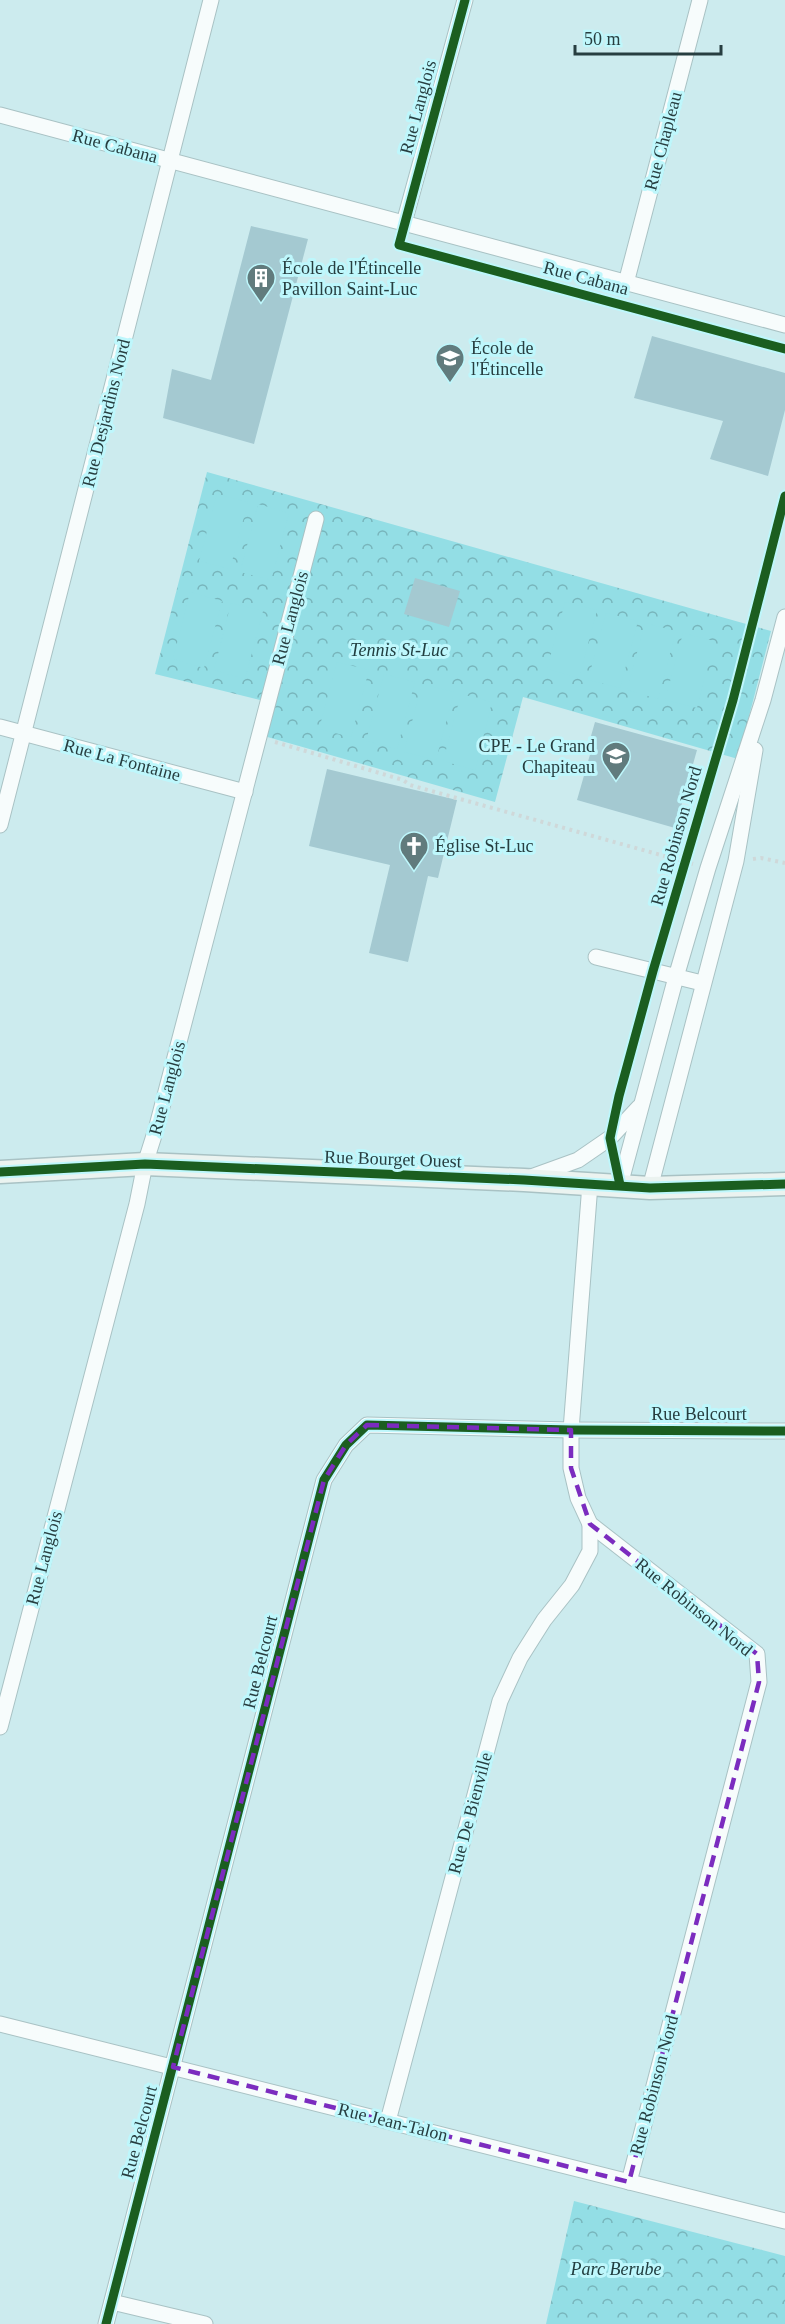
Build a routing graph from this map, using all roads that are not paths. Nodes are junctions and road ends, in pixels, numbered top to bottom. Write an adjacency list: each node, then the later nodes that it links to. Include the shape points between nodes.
1 (211, 0): 5 (street, Rue Desjardins Nord)
2 (465, 0): 6 (street, Rue Langlois)
3 (700, 0): 7 (street, Rue Chapleau)
4 (0, 115): 5 (street, Rue Cabana)
5 (171, 161): 6 (street, Rue Cabana); 13 (street, Rue Desjardins Nord)
6 (404, 223): 7 (street, Rue Cabana)
7 (626, 283): 8 (street, Rue Cabana)
8 (785, 325)
9 (316, 519): 14 (street, Rue Langlois)
10 (785, 617): 11 (street)
11 (764, 700): 17 (street); 18 (street, via 736,861)
12 (0, 727): 13 (street, Rue La Fontaine)
13 (24, 733): 14 (street, Rue La Fontaine); 15 (street, Rue Desjardins Nord)
14 (244, 792): 20 (street, Rue Langlois)
15 (0, 825)
16 (596, 957): 17 (street)
17 (676, 977): 18 (street); 19 (street)
18 (702, 983): 26 (street)
19 (641, 1104): 22 (street, via 610,1138 578,1160); 25 (street)
20 (145, 1164): 21 (street, Rue Bourget Ouest); 22 (street, Rue Bourget Ouest); 30 (street, Rue Langlois)
21 (0, 1172)
22 (524, 1180): 23 (street, Rue Bourget Ouest)
23 (590, 1184): 25 (street, Rue Bourget Ouest); 27 (street, Rue Robinson Nord)
24 (785, 1184): 26 (street, Rue Bourget Ouest)
25 (620, 1185): 26 (street, Rue Bourget Ouest)
26 (650, 1188)
27 (571, 1430): 28 (street, Rue Belcourt); 29 (street, Rue Robinson Nord, via 571,1468 578,1498); 32 (street, Rue Belcourt, via 367,1425 346,1445 324,1480)
28 (785, 1431)
29 (590, 1524): 33 (street, Rue De Bienville, via 590,1551 572,1585 520,1658 500,1701); 34 (street, Rue Robinson Nord, via 756,1654 759,1682)
30 (0, 1727)
31 (0, 2024): 32 (street, Rue Jean-Talon)
32 (173, 2067): 33 (street, Rue Jean-Talon); 36 (street, Rue Belcourt)
33 (388, 2121): 34 (street, Rue Jean-Talon)
34 (629, 2182): 35 (street, Rue Jean-Talon)
35 (785, 2221)
36 (112, 2302): 37 (street, Rue Belcourt); 38 (street)
37 (106, 2324)
38 (205, 2324)

